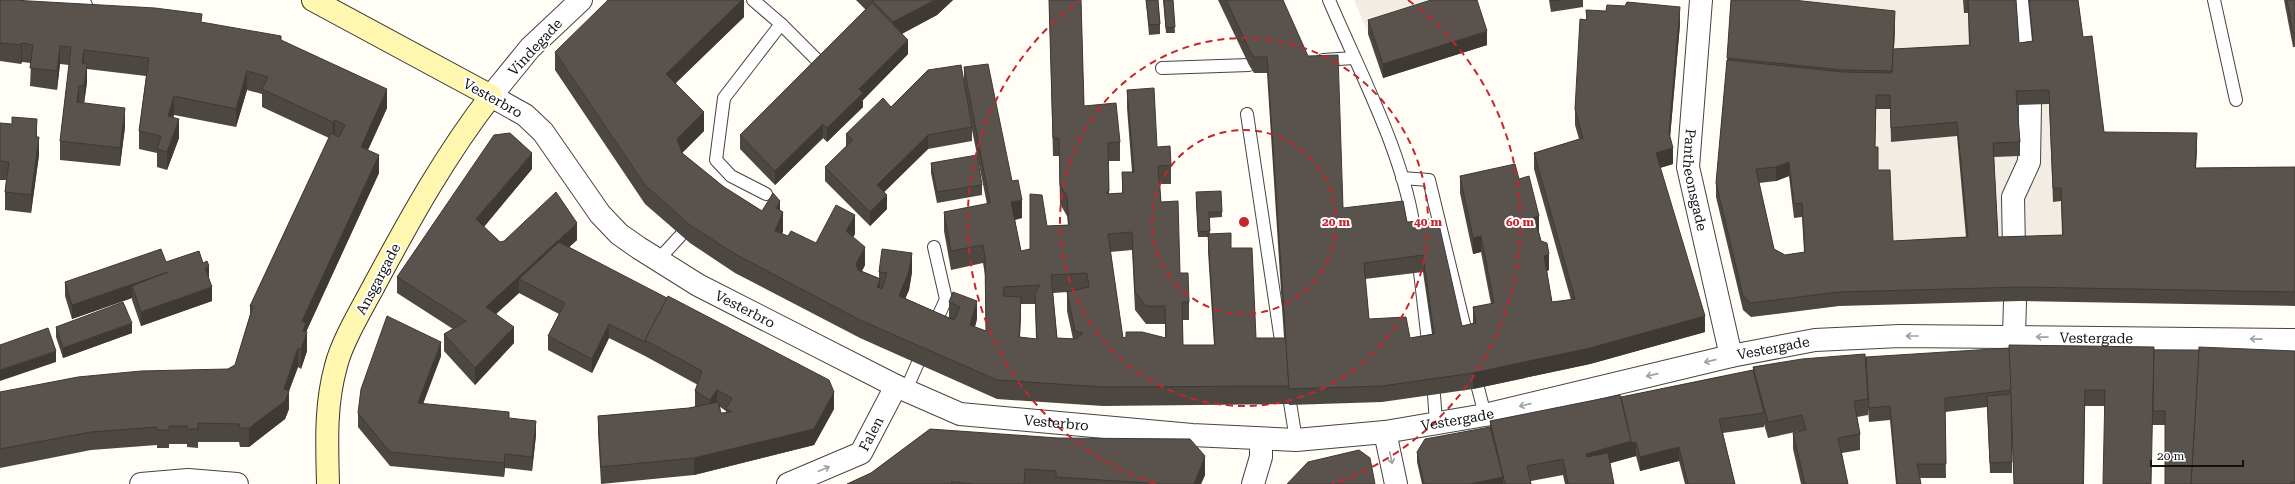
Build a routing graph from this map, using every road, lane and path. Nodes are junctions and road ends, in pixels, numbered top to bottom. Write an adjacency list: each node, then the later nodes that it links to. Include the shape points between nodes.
1 (35, 0): 9 (street)
2 (313, 0): 17 (main road, Vesterbro)
3 (581, 0): 17 (street, Vindegade, via 530,48)
4 (753, 0): 10 (lane)
5 (1329, 0): 12 (lane)
6 (1701, 0): 36 (street, Pantheonsgade, via 1688,167)
7 (2019, 0): 11 (street)
8 (2214, 0): 18 (lane)
9 (103, 9)
10 (781, 24): 15 (lane); 21 (lane, via 724,98 716,160)
11 (2026, 56)
12 (1354, 58): 13 (lane); 22 (lane, via 1372,96)
13 (1311, 61)
14 (1249, 65): 16 (lane)
15 (823, 66)
16 (1162, 68)
17 (491, 96): 29 (street, Vesterbro, via 525,115 543,132 600,214 619,234); 47 (main road, Ansgargade, via 461,136 418,204 359,314 336,365 326,417)
18 (2236, 100)
19 (2030, 105): 28 (street, via 2029,162 2013,197)
20 (1247, 114): 44 (lane)
21 (731, 176): 23 (lane); 24 (lane)
22 (1402, 178): 26 (lane, via 1412,205); 34 (lane, via 1429,180)
23 (722, 186)
24 (766, 194)
25 (681, 235): 29 (lane)
26 (1416, 238)
27 (934, 247): 37 (lane, via 946,299)
28 (2014, 251)
29 (658, 260): 37 (street, Vesterbro, via 698,285)
30 (1420, 272): 35 (lane)
31 (2015, 301): 32 (street)
32 (2014, 336): 33 (street, Vestergade, one-way to 32); 36 (street, Vestergade, one-way to 36, via 1900,336 1815,340)
33 (2295, 340)
34 (1468, 341)
35 (1429, 351)
36 (1731, 356): 40 (street, Vestergade, one-way to 40)
37 (901, 388): 43 (street, Vesterbro, via 960,414); 48 (street, Falen, one-way to 37, via 860,453)
38 (1478, 388): 40 (lane)
39 (1434, 395): 41 (lane)
40 (1485, 415): 41 (street, Vestergade)
41 (1436, 423): 42 (street, Vestergade)
42 (1385, 432): 44 (street, Vestergade); 50 (street, one-way to 50)
43 (1261, 440): 44 (street, Vestergade); 49 (street, via 1261,457)
44 (1296, 440)
45 (140, 484): 46 (street, via 188,480)
46 (237, 484)
47 (328, 484)
48 (788, 484)
49 (1253, 484)
50 (1396, 484)

